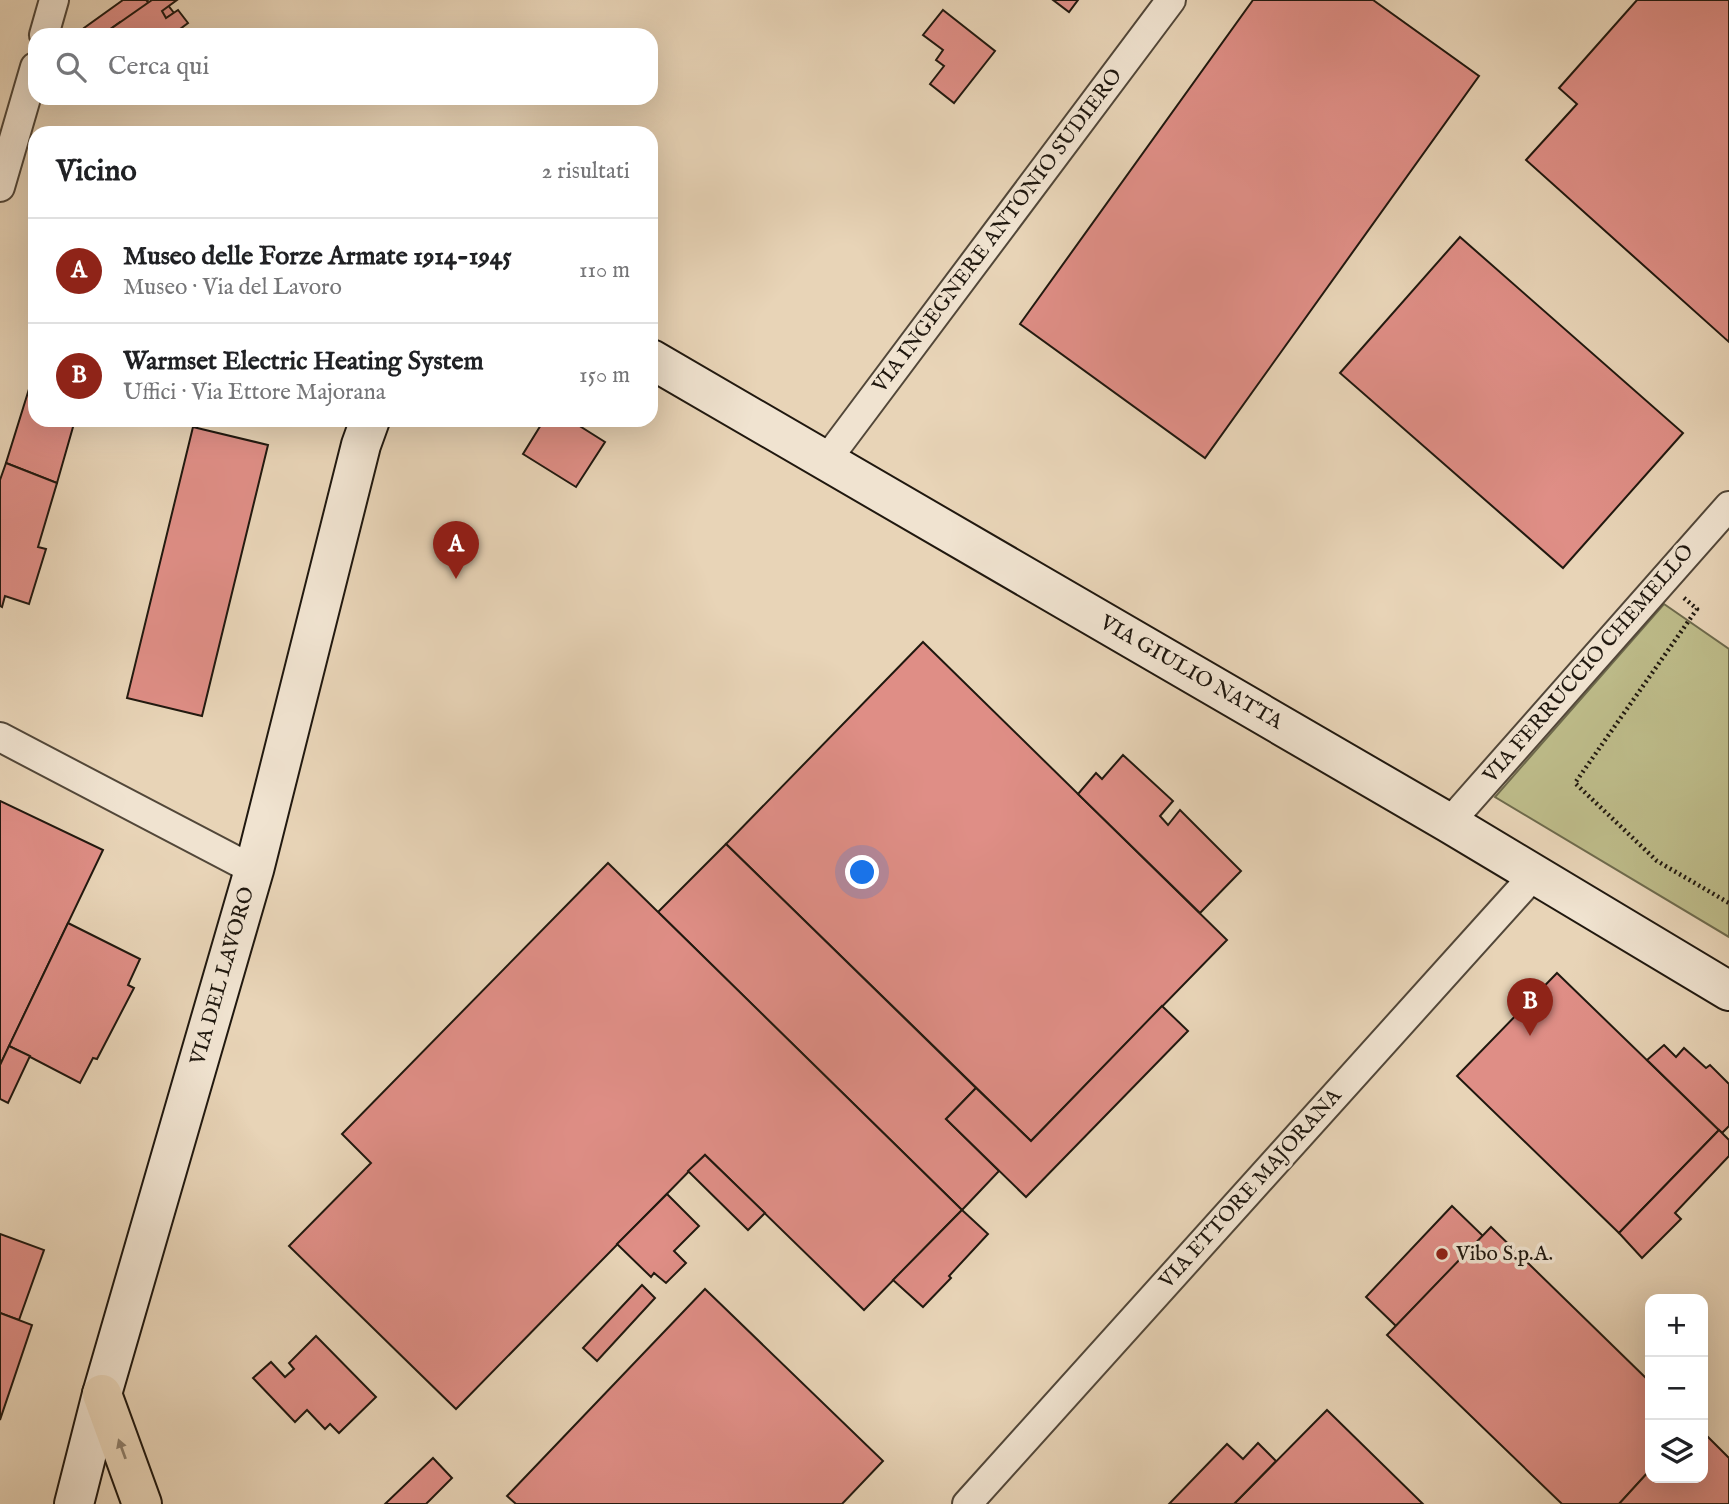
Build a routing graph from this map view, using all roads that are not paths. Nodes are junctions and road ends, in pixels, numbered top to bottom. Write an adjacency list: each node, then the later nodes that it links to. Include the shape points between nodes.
1 (54, 0): 3 (street)
2 (1171, 0): 8 (street, VIA INGEGNERE ANTONIO SUDIERO)
3 (46, 28)
4 (28, 91): 5 (street)
5 (0, 187)
6 (658, 363): 8 (street, VIA GIULIO NATTA)
7 (366, 432): 12 (street, VIA DEL LAVORO)
8 (825, 462): 11 (street, VIA GIULIO NATTA)
9 (1729, 506): 11 (street, VIA FERRUCCIO CHEMELLO)
10 (0, 737): 12 (street)
11 (1449, 823): 13 (street, VIA GIULIO NATTA)
12 (254, 870): 15 (street, VIA DEL LAVORO)
13 (1534, 875): 14 (street, VIA GIULIO NATTA); 18 (street, VIA ETTORE MAJORANA)
14 (1729, 991)
15 (102, 1394): 16 (street, VIA DEL LAVORO); 17 (highway, one-way to 15)
16 (75, 1504)
17 (142, 1504)
18 (967, 1504)

